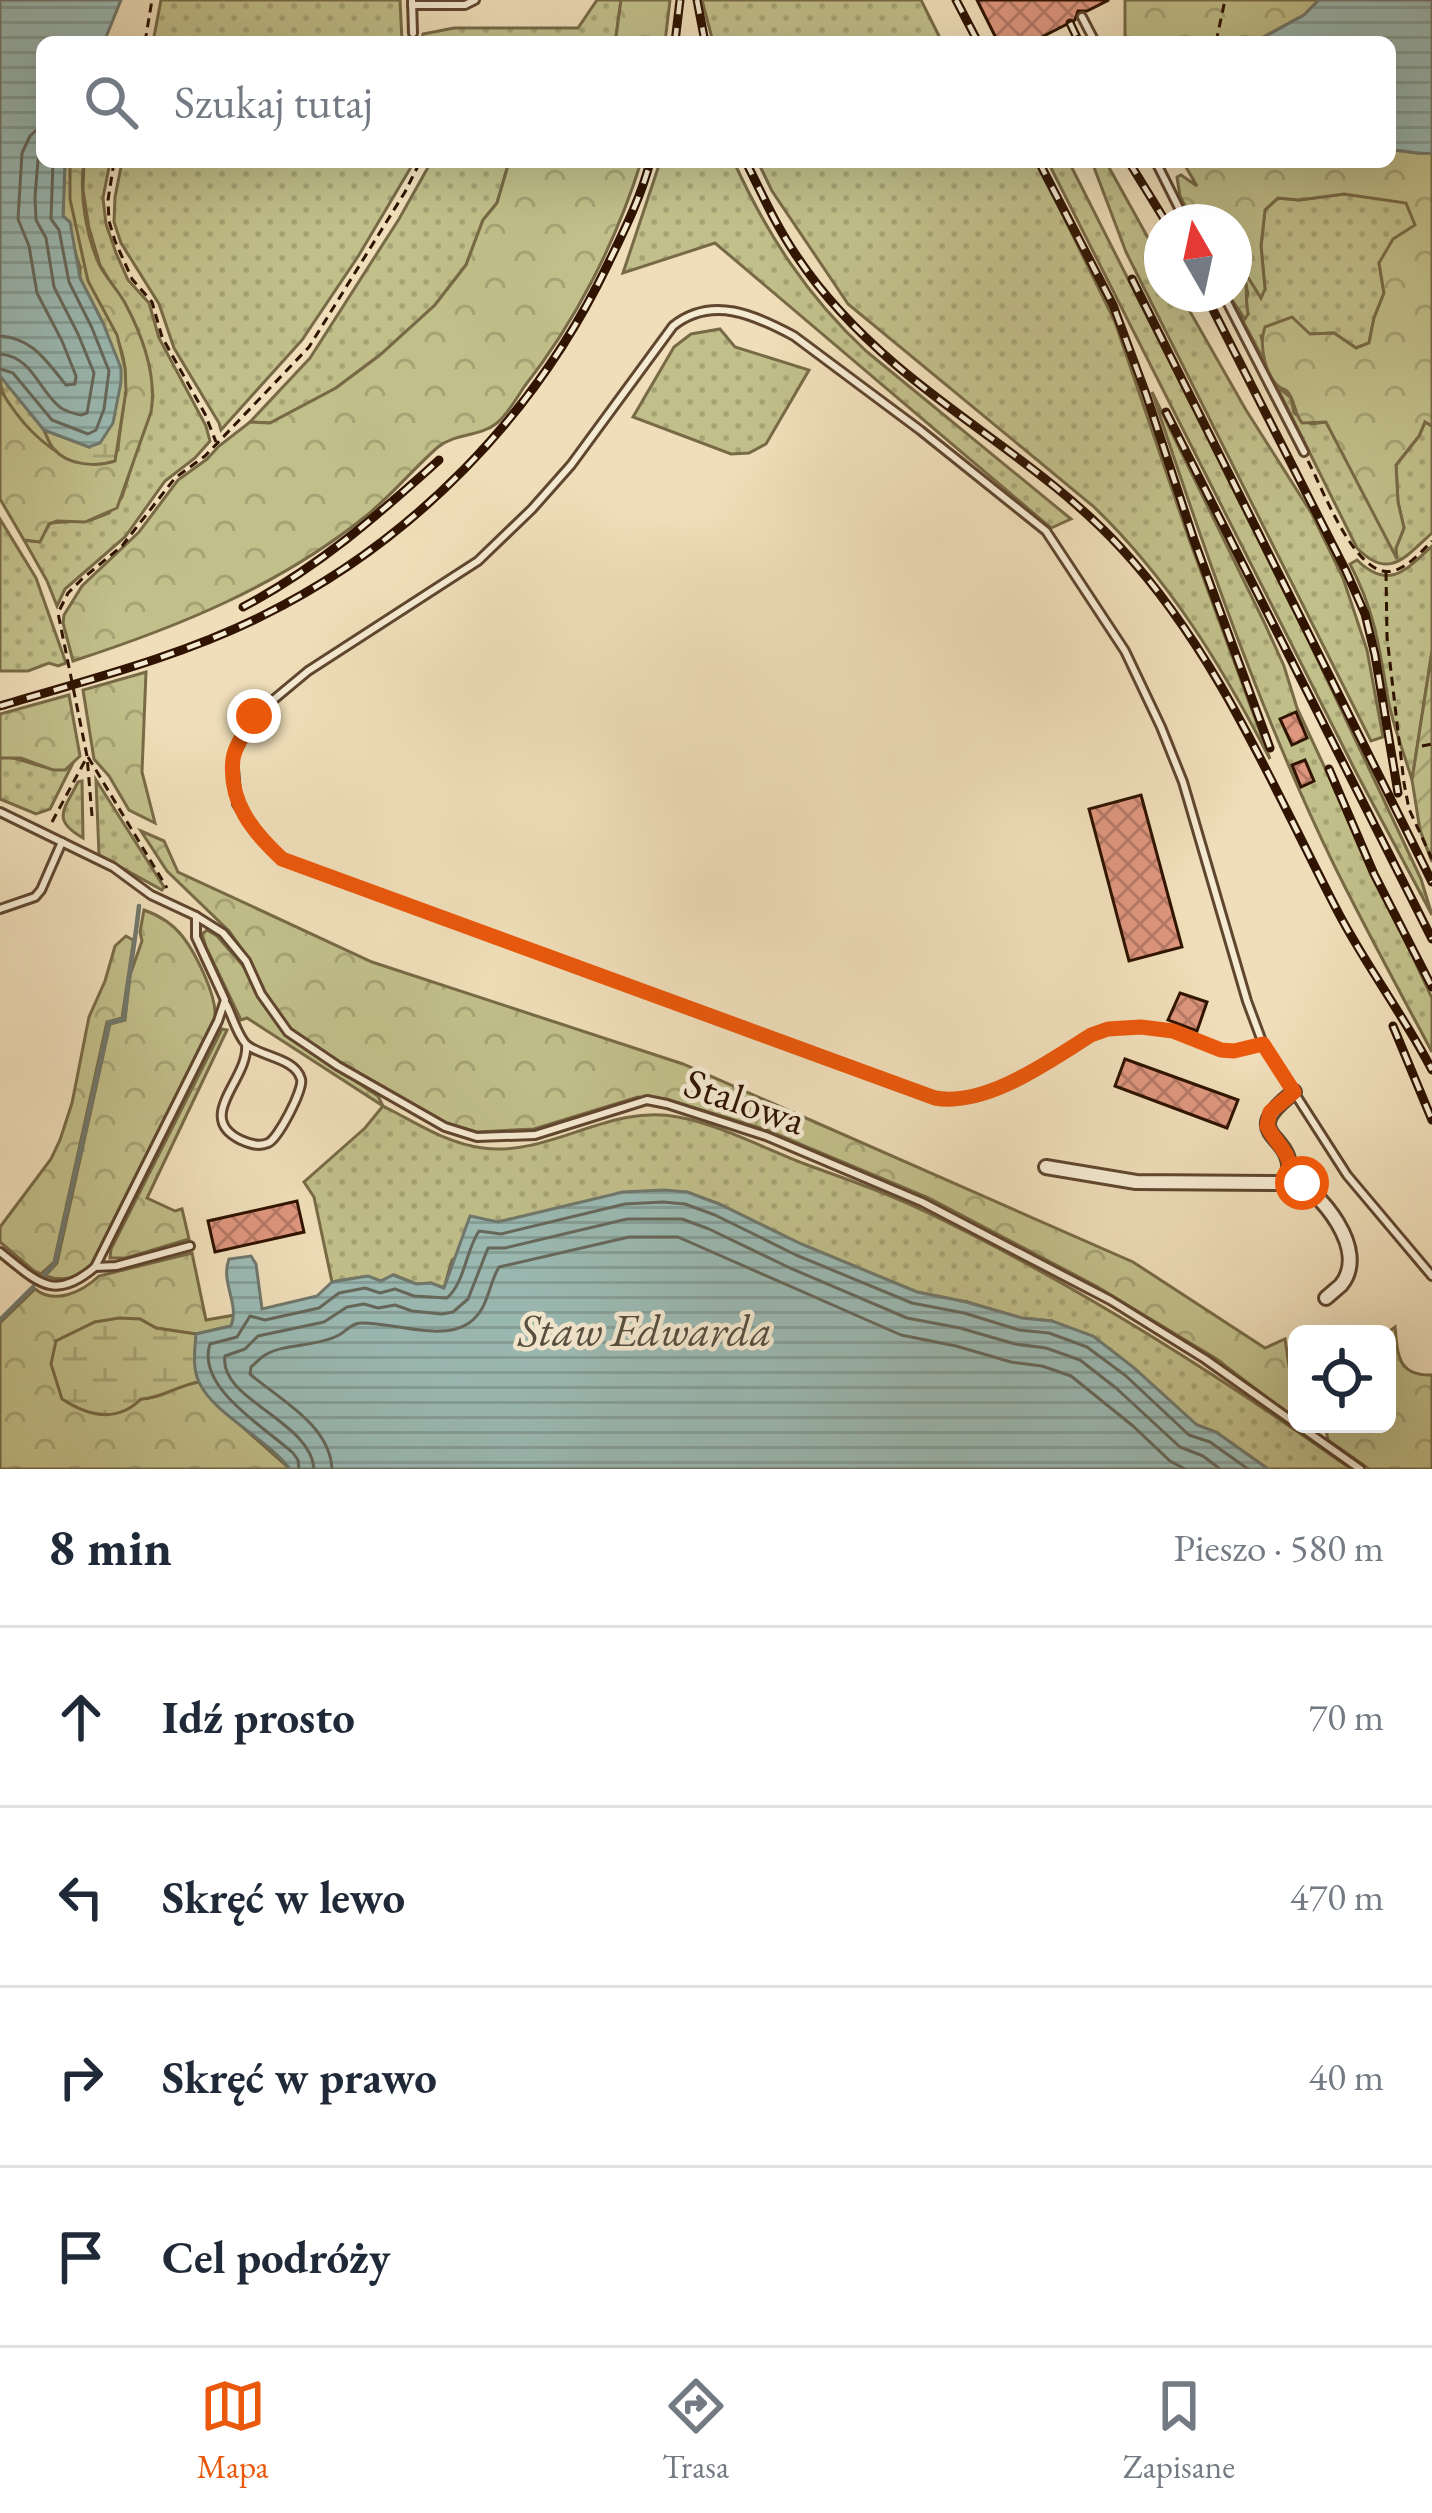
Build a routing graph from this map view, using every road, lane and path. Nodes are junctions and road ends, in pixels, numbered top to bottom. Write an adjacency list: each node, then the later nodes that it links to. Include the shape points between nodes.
1 (152, 0): 7 (path)
2 (475, 0): 4 (lane)
3 (1225, 0): 9 (path)
4 (412, 2): 6 (lane)
5 (1082, 17): 8 (lane)
6 (413, 33)
7 (146, 36)
8 (1092, 36)
9 (1217, 36)
10 (113, 168): 15 (path, via 107,200 115,241)
11 (416, 168): 15 (path, via 309,346)
12 (1159, 168): 13 (lane)
13 (1177, 204)
14 (1232, 312): 16 (lane)
15 (216, 443): 21 (path, via 68,593 58,613)
16 (1304, 452): 18 (path, via 1357,554)
17 (1432, 541): 18 (path)
18 (1386, 572): 26 (path, via 1404,783)
19 (1432, 744): 20 (path)
20 (1422, 746)
21 (87, 756): 23 (path); 24 (path); 27 (path)
22 (0, 812): 24 (lane, Stalowa)
23 (92, 816)
24 (47, 835): 25 (lane, Stalowa)
25 (62, 842): 27 (lane, Stalowa); 28 (lane, via 35,897)
26 (1432, 859)
27 (178, 908): 29 (lane, Stalowa)
28 (0, 909)
29 (196, 916): 30 (lane, via 196,937); 41 (lane, Stalowa, via 246,961 288,1032 445,1127 477,1137 535,1135 647,1100 766,1136 922,1202 1111,1300)
30 (225, 1000): 31 (lane); 38 (lane)
31 (245, 1044): 31 (lane, via 301,1078 276,1138 265,1144 235,1137 220,1118)
32 (1263, 1044): 32 (lane, via 1161,728 1125,651 1046,531 794,336 736,311 700,311 673,326 532,509 478,560 278,694 254,716 233,757 237,804 282,859 935,1098 992,1091 1108,1029 1160,1028 1221,1050); 33 (lane)
33 (1294, 1092): 35 (street, via 1267,1122); 39 (lane, via 1347,1175)
34 (1046, 1167): 35 (street, via 1136,1181 1273,1184)
35 (1289, 1175): 40 (street, via 1316,1195 1346,1241 1344,1281)
36 (190, 1246): 38 (lane)
37 (0, 1252): 38 (lane, via 55,1287)
38 (95, 1267)
39 (1432, 1276)
40 (1326, 1298)
41 (1360, 1469)

